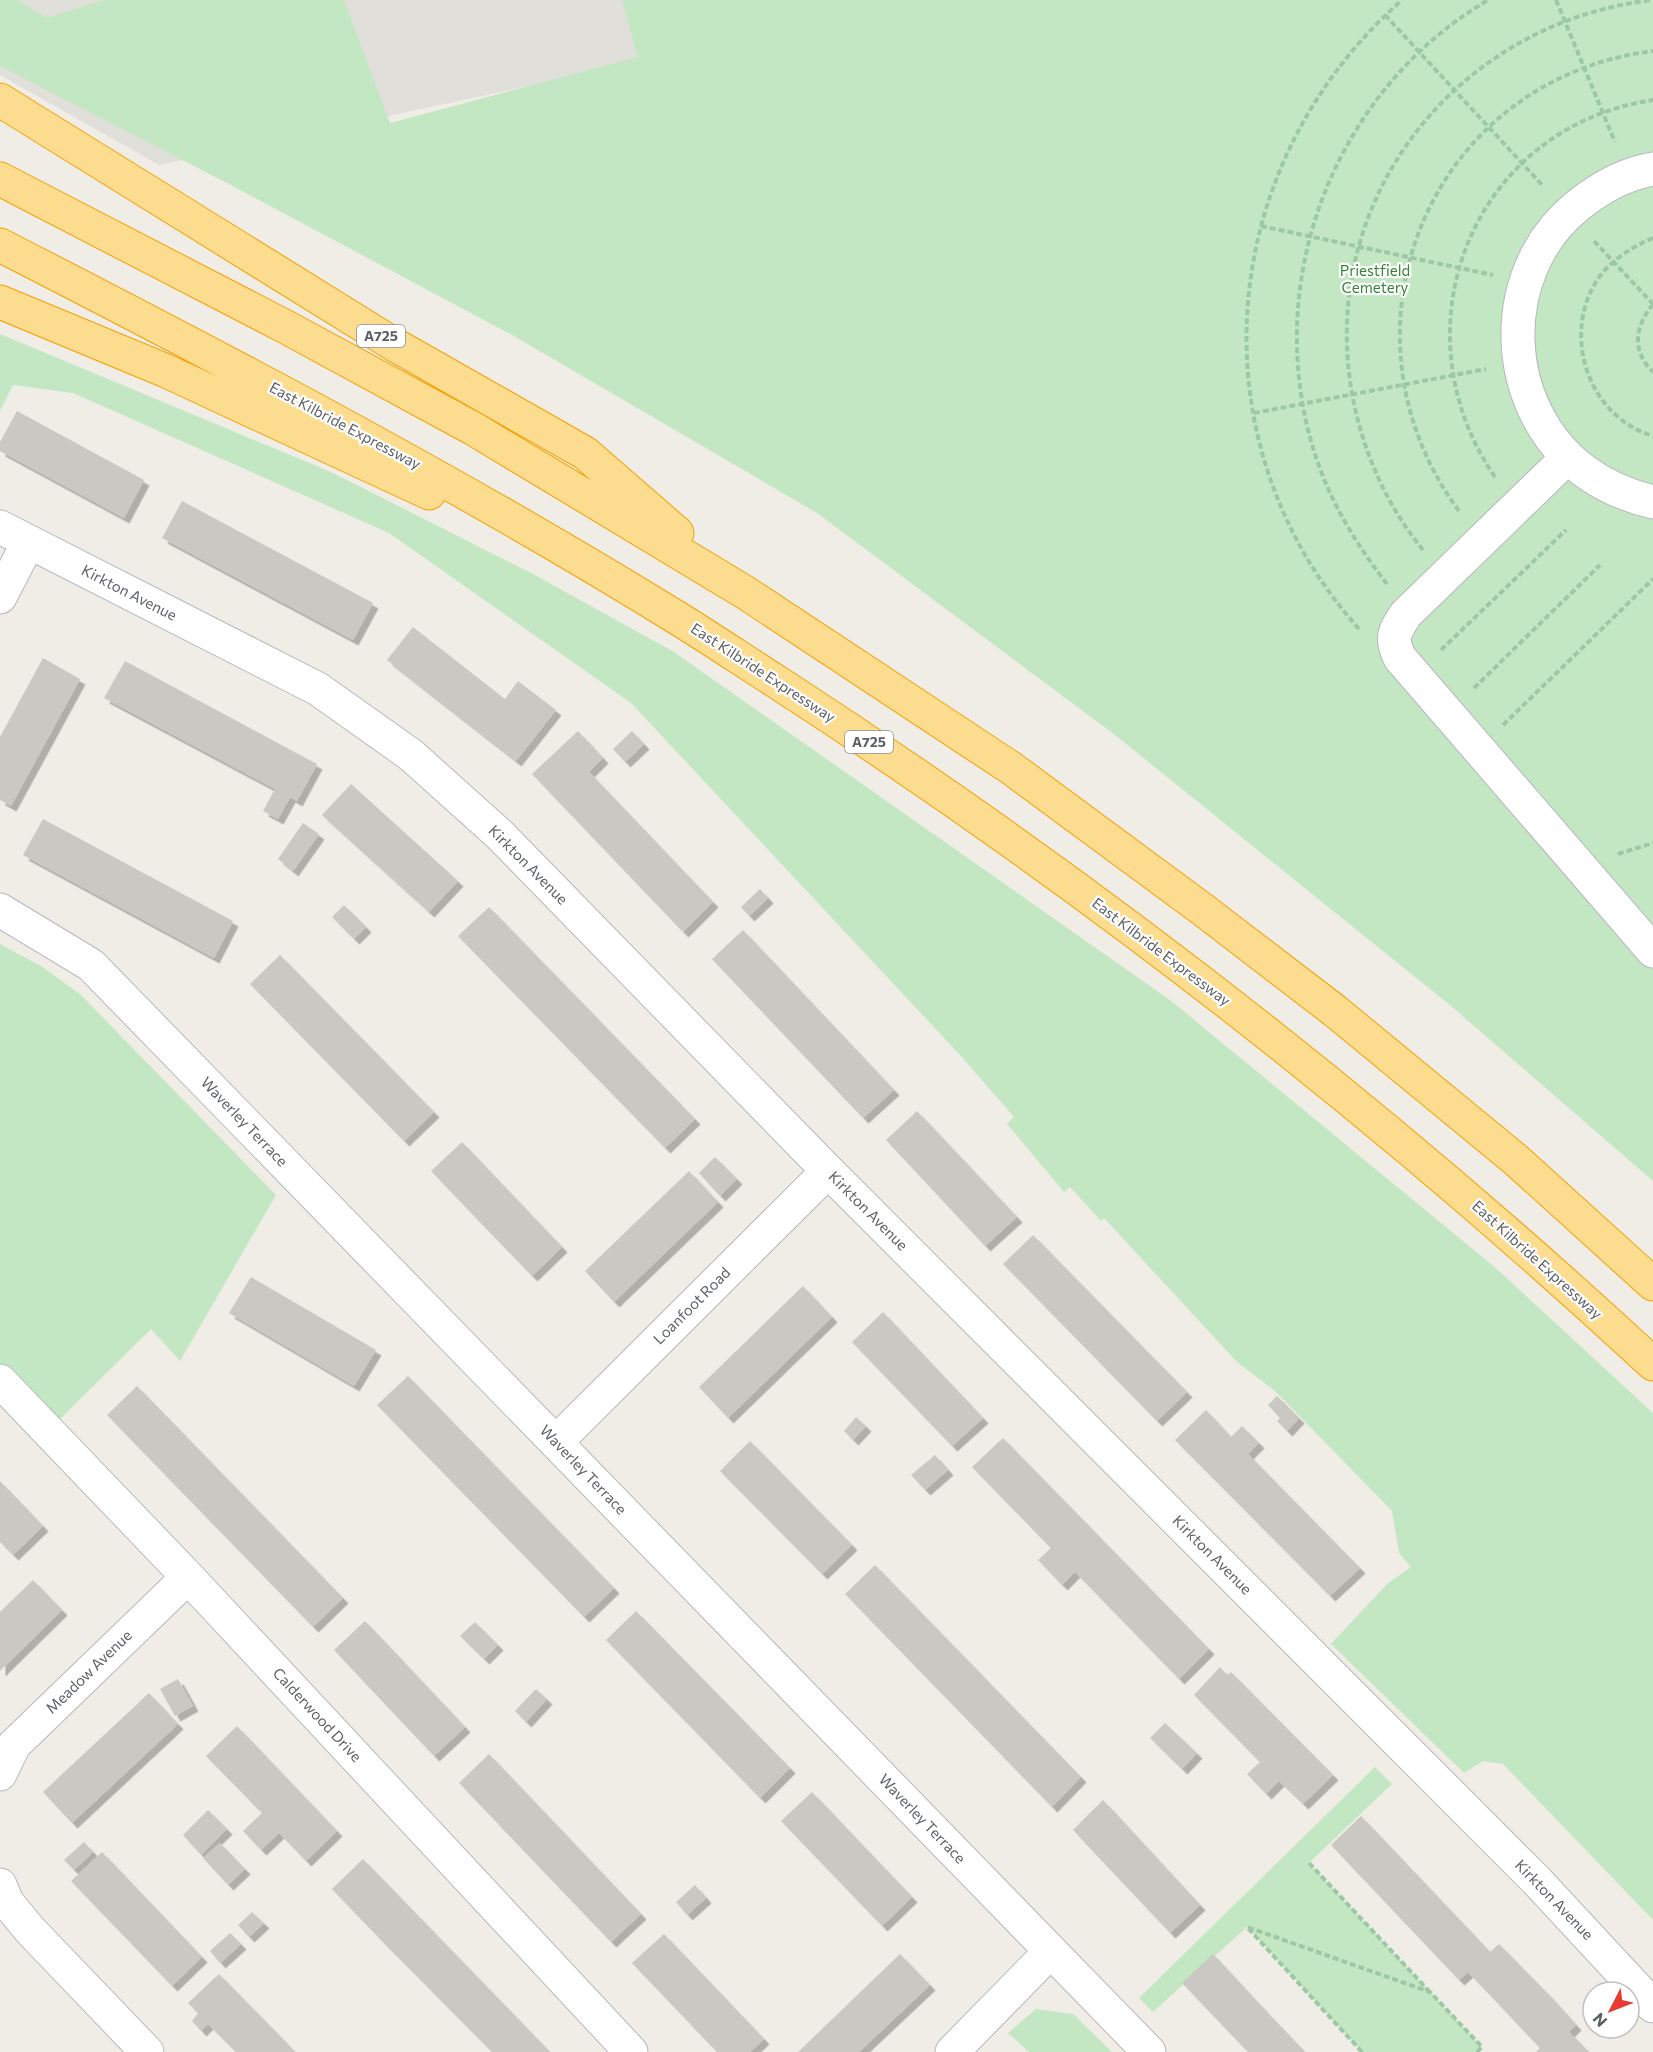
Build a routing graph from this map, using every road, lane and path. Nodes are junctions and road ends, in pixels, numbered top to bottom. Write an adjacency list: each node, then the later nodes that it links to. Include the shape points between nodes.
1 (1402, 0): 5 (path)
2 (1488, 0): 7 (path)
3 (1556, 0): 6 (path)
4 (1652, 0): 6 (path)
5 (1385, 15): 7 (path); 16 (path, via 1343,60 1308,112 1280,167)
6 (1565, 20): 9 (path); 10 (path, via 1498,54)
7 (1420, 51): 10 (path); 17 (path, via 1356,128 1329,180)
8 (1653, 51): 9 (path)
9 (1584, 68): 12 (path, via 1541,88); 13 (path)
10 (1454, 89): 12 (path); 20 (path, via 1400,154 1376,199)
11 (0, 100): 42 (highway, A725, via 395,345 585,453)
12 (1490, 127): 15 (path); 21 (path, via 1445,181 1424,218)
13 (1641, 172): 15 (street, via 1608,185)
14 (0, 179): 42 (highway, A725, via 474,429)
15 (1569, 213): 22 (path); 23 (street, via 1548,238)
16 (1261, 226): 17 (path); 31 (path, via 1250,279 1246,333)
17 (1309, 236): 20 (path); 30 (path, via 1298,308 1297,356)
18 (1653, 238): 22 (path)
19 (0, 245): 38 (highway, East Kilbride Expressway / A725, via 395,452)
20 (1359, 247): 21 (path); 29 (path, via 1347,331)
21 (1410, 258): 23 (path); 28 (path, via 1400,321)
22 (1613, 261): 25 (path); 32 (path, via 1594,287 1582,318 1584,366 1608,408 1634,428)
23 (1526, 282): 26 (street, via 1517,330)
24 (0, 302): 38 (highway, A725, via 164,370)
25 (1653, 304): 27 (path, via 1638,329 1638,344 1642,358)
26 (1519, 362): 28 (path); 33 (street, via 1531,404)
27 (1653, 372)
28 (1404, 384): 29 (path); 37 (path, via 1416,432 1436,476)
29 (1352, 394): 30 (path); 40 (path, via 1365,444 1385,492 1412,536)
30 (1303, 404): 31 (path); 44 (path, via 1319,466 1336,505 1369,561)
31 (1254, 413): 45 (path, via 1278,496 1311,565 1371,642)
32 (1653, 436)
33 (1568, 457): 34 (street, via 1600,482); 37 (street)
34 (1653, 502)
35 (1566, 530): 46 (path)
36 (14, 535): 43 (street); 51 (street, Kirkton Avenue, via 318,689 411,755 500,835)
37 (1484, 539): 40 (street)
38 (586, 563): 53 (highway, East Kilbride Expressway / A725, via 865,739 1154,945 1471,1201)
39 (1600, 565): 47 (path)
40 (1445, 575): 44 (street)
41 (1653, 579): 48 (path)
42 (746, 593): 52 (highway, A725, via 1011,768 1202,909 1335,1011 1515,1160)
43 (0, 597)
44 (1410, 610): 45 (street, via 1393,637)
45 (1395, 648): 46 (street)
46 (1415, 676): 47 (street)
47 (1448, 713): 48 (street)
48 (1479, 750): 50 (street)
49 (0, 910): 55 (street, Waverley Terrace, via 91,965)
50 (1653, 951)
51 (828, 1171): 55 (street, Loanfoot Road); 62 (street, Kirkton Avenue, via 1536,1880)
52 (1653, 1284)
53 (1653, 1364)
54 (0, 1381): 56 (street, Calderwood Drive)
55 (556, 1442): 60 (street, Waverley Terrace)
56 (188, 1577): 57 (street, Meadow Avenue, via 14,1744); 64 (street, Calderwood Drive)
57 (0, 1774)
58 (1309, 1863): 61 (path)
59 (0, 1884): 63 (street, via 7,1902 30,1930)
60 (1050, 1952): 65 (street); 66 (street, Waverley Terrace)
61 (1430, 1992): 67 (path, via 1247,1927); 68 (path, via 1482,2047)
62 (1653, 2006)
63 (147, 2052)
64 (631, 2052)
65 (952, 2052)
66 (1149, 2052)
67 (1362, 2052)
68 (1477, 2052)

